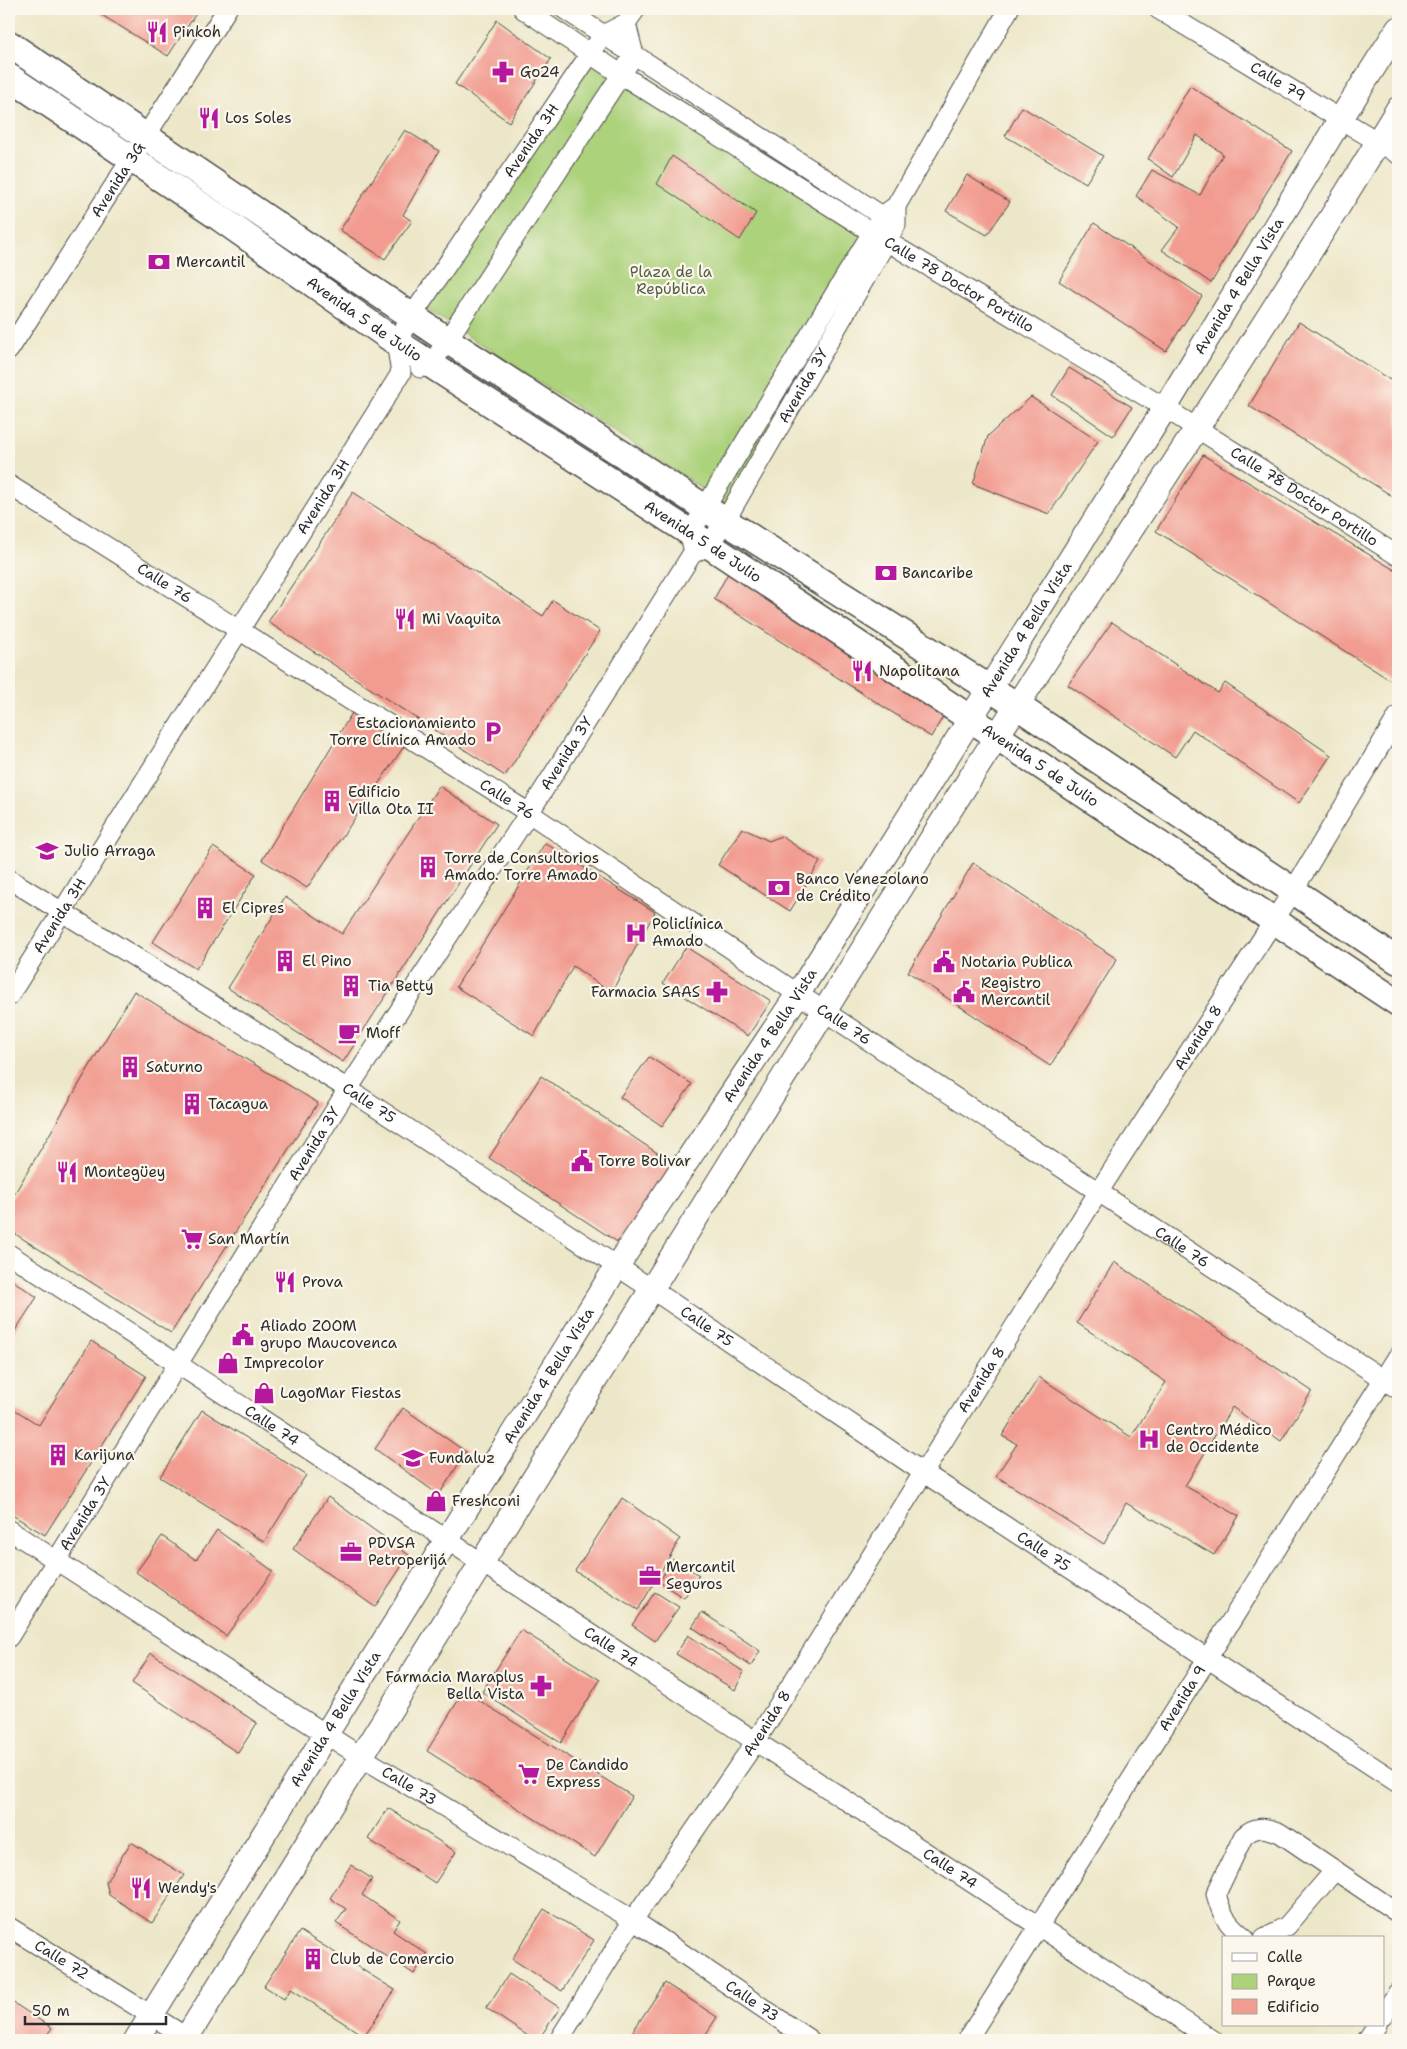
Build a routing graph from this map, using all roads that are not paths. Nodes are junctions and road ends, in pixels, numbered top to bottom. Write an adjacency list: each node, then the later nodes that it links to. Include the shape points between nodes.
1 (227, 9): 16 (street, Avenida 3G)
2 (523, 9): 10 (street, Calle 78 Doctor Portillo)
3 (564, 9): 8 (street, Calle 78 Doctor Portillo)
4 (1009, 9): 20 (street, Avenida 3Y)
5 (1158, 9): 15 (street, Calle 79)
6 (631, 16): 8 (street, Avenida 3H); 11 (street)
7 (1398, 29): 15 (street, Avenida 4 Bella Vista)
8 (603, 35): 10 (street, Avenida 3H); 11 (street, Calle 78 Doctor Portillo)
9 (9, 44): 16 (main road, Avenida 5 de Julio)
10 (590, 54): 12 (street, Calle 78 Doctor Portillo); 22 (street, Avenida 3H)
11 (634, 56): 12 (street); 20 (street, Calle 78 Doctor Portillo)
12 (622, 75): 21 (street, Calle 78 Doctor Portillo); 23 (street)
13 (9, 77): 19 (main road, Avenida 5 de Julio)
14 (1398, 109): 17 (street, Avenida 4 Bella Vista)
15 (1340, 120): 17 (street, Calle 79); 30 (street, Avenida 4 Bella Vista)
16 (145, 136): 19 (street, Avenida 3G); 22 (main road, Avenida 5 de Julio)
17 (1378, 142): 18 (street, Calle 79); 31 (street, Avenida 4 Bella Vista)
18 (1398, 154)
19 (131, 160): 24 (main road, Avenida 5 de Julio, via 220,218); 25 (street, Avenida 3G)
20 (892, 216): 21 (street, Avenida 3Y)
21 (880, 237): 27 (street, Avenida 3Y); 29 (street, Avenida 3Y); 30 (street, Calle 78 Doctor Portillo)
22 (412, 316): 23 (main road, Avenida 5 de Julio); 24 (street, Avenida 3H)
23 (448, 340): 26 (street); 33 (main road, Avenida 5 de Julio)
24 (396, 342): 26 (main road, Avenida 5 de Julio); 28 (street)
25 (9, 350)
26 (431, 365): 28 (street); 34 (main road, Avenida 5 de Julio)
27 (789, 370): 29 (street); 33 (street, Avenida 3Y)
28 (401, 373): 36 (street, Avenida 3H)
29 (806, 380): 33 (street, Avenida 3Y)
30 (1165, 408): 31 (street, Calle 78 Doctor Portillo); 37 (street, Avenida 4 Bella Vista)
31 (1198, 428): 35 (street, Calle 78 Doctor Portillo); 38 (street, Avenida 4 Bella Vista)
32 (9, 485): 36 (street, Calle 76)
33 (715, 514): 34 (street, Avenida 3Y); 37 (main road, Avenida 5 de Julio)
34 (697, 544): 40 (main road, Avenida 5 de Julio); 42 (street, Avenida 3Y)
35 (1398, 556)
36 (237, 631): 42 (street, Calle 76); 45 (street, Avenida 3H)
37 (989, 688): 38 (main road, Avenida 5 de Julio); 40 (street, Avenida 4 Bella Vista)
38 (1016, 705): 41 (street, Avenida 4 Bella Vista); 44 (main road, Avenida 5 de Julio)
39 (1398, 716): 44 (street, Avenida 8)
40 (969, 719): 41 (main road, Avenida 5 de Julio); 48 (street, Avenida 4 Bella Vista)
41 (997, 737): 46 (main road, Avenida 5 de Julio); 51 (street, Avenida 4 Bella Vista)
42 (528, 813): 48 (street, Calle 76); 52 (street, Avenida 3Y)
43 (9, 879): 45 (street, Calle 75)
44 (1293, 891): 46 (street, Avenida 8); 47 (main road, Avenida 5 de Julio)
45 (60, 912): 49 (street, Avenida 3H); 52 (street, Calle 75)
46 (1273, 921): 50 (main road, Avenida 5 de Julio); 53 (street, Avenida 8)
47 (1398, 960)
48 (798, 994): 51 (street, Calle 76); 55 (street, Avenida 4 Bella Vista)
49 (9, 996)
50 (1398, 1003)
51 (823, 1011): 53 (street, Calle 76); 56 (street, Avenida 4 Bella Vista)
52 (348, 1089): 55 (street, Calle 75); 58 (street, Avenida 3Y)
53 (1099, 1191): 59 (street, Calle 76); 60 (street, Avenida 8)
54 (9, 1254): 58 (street, Calle 74)
55 (618, 1266): 56 (street, Calle 75); 62 (street, Avenida 4 Bella Vista)
56 (653, 1290): 60 (street, Calle 75); 64 (street, Avenida 4 Bella Vista)
57 (1398, 1356): 59 (street, Avenida 9)
58 (178, 1364): 62 (street, Calle 74); 63 (street, Avenida 3Y)
59 (1391, 1384): 66 (street, Avenida 9)
60 (924, 1473): 66 (street, Calle 75); 68 (street, Avenida 8)
61 (9, 1530): 63 (street, Calle 73)
62 (448, 1539): 64 (street, Calle 74); 67 (street, Avenida 4 Bella Vista)
63 (56, 1560): 65 (street, Avenida 3Y); 67 (street, Calle 73)
64 (483, 1564): 68 (street, Calle 74); 69 (street, Avenida 4 Bella Vista)
65 (9, 1637)
66 (1208, 1658): 70 (street, Calle 75); 75 (street, Avenida 9)
67 (327, 1733): 69 (street, Calle 73); 80 (street, Avenida 4 Bella Vista)
68 (756, 1741): 73 (street, Avenida 8); 75 (street, Calle 74)
69 (363, 1758): 73 (street, Calle 73); 82 (street, Avenida 4 Bella Vista)
70 (1398, 1783)
71 (1335, 1870): 72 (street); 76 (street, via 1280,1833 1258,1827 1250,1830 1243,1836 1216,1894 1229,1925); 77 (street, via 1287,1926)
72 (1398, 1912)
73 (633, 1920): 84 (street, Avenida 8); 85 (street, Calle 73)
74 (9, 1927): 80 (street, Calle 72)
75 (1039, 1929): 86 (street, Avenida 9); 87 (street, Calle 74)
76 (1243, 1936)
77 (1268, 1936)
78 (1398, 1992): 79 (street)
79 (1384, 2013)
80 (152, 2014): 82 (street, Calle 72); 83 (street, Avenida 4 Bella Vista)
81 (1376, 2026): 88 (street)
82 (188, 2039)
83 (136, 2040)
84 (558, 2040)
85 (810, 2040)
86 (967, 2040)
87 (1213, 2040)
88 (1367, 2040)

